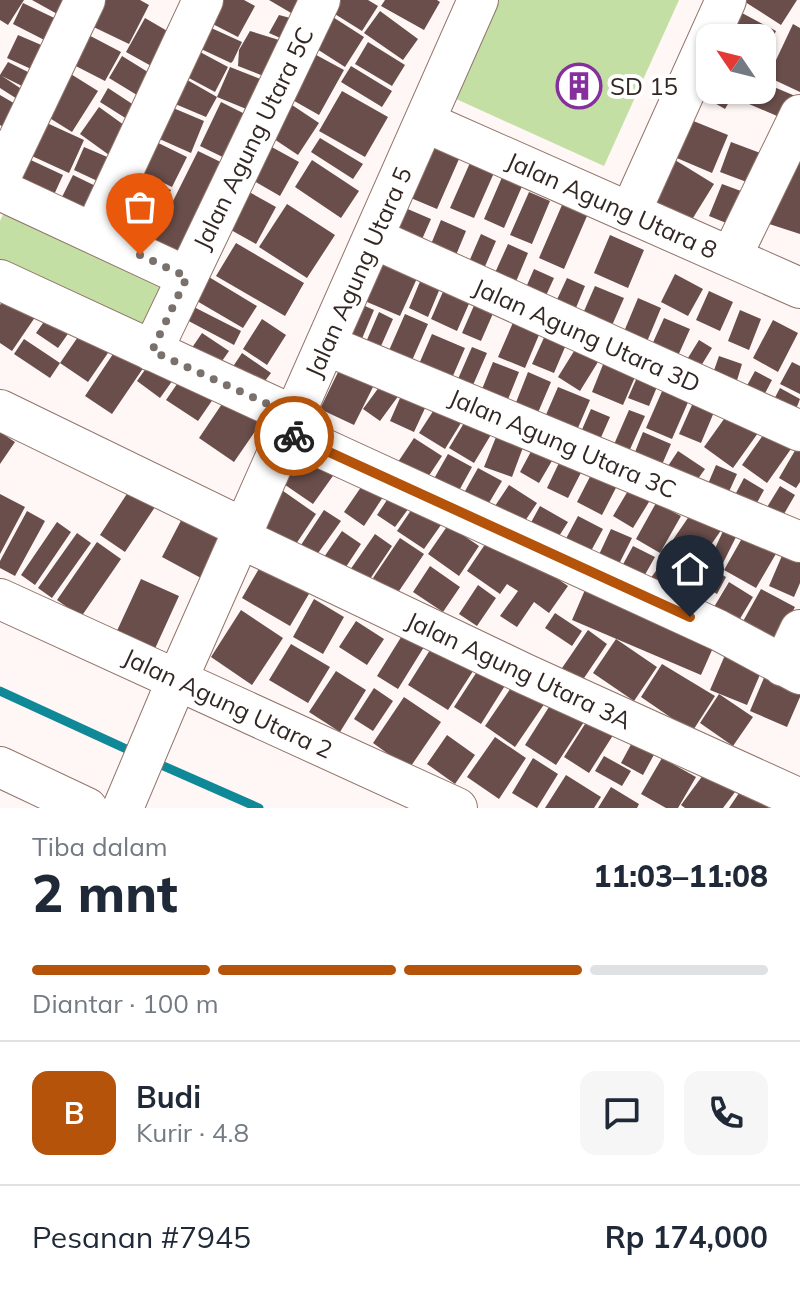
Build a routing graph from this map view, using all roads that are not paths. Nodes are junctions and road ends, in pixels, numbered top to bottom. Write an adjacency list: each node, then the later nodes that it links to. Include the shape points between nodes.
1 (85, 0): 8 (street)
2 (203, 0): 11 (street)
3 (320, 0): 14 (street, Jalan Agung Utara 5C)
4 (478, 0): 7 (street, Jalan Agung Utara 5)
5 (726, 0): 10 (street)
6 (800, 115): 13 (street)
7 (425, 122): 10 (street, Jalan Agung Utara 8); 12 (street, Jalan Agung Utara 5)
8 (0, 178)
9 (0, 190): 11 (street, Jalan Agung Utara 5C)
10 (630, 213): 13 (street, Jalan Agung Utara 8)
11 (94, 233): 14 (street, Jalan Agung Utara 5C)
12 (373, 238): 17 (street, Jalan Agung Utara 5); 21 (street, Jalan Agung Utara 3D)
13 (731, 257): 16 (street, Jalan Agung Utara 8)
14 (187, 277): 18 (street, Jalan Agung Utara 5C)
15 (0, 280): 18 (street)
16 (800, 288)
17 (326, 345): 20 (street, Jalan Agung Utara 5); 23 (street, Jalan Agung Utara 3C)
18 (152, 351): 20 (street)
19 (0, 410): 22 (street, Jalan Agung Utara 3A)
20 (291, 424): 22 (street, Jalan Agung Utara 5); 26 (street)
21 (800, 431)
22 (242, 533): 27 (street, Jalan Agung Utara 5); 30 (street, Jalan Agung Utara 3A, via 525,674)
23 (800, 542)
24 (0, 599): 27 (street, Jalan Agung Utara 2)
25 (800, 630): 26 (street)
26 (792, 670)
27 (177, 680): 29 (street, Jalan Agung Utara 5); 32 (street, Jalan Agung Utara 2)
28 (0, 767): 31 (street)
29 (130, 794)
30 (800, 799)
31 (87, 808)
32 (457, 808)

